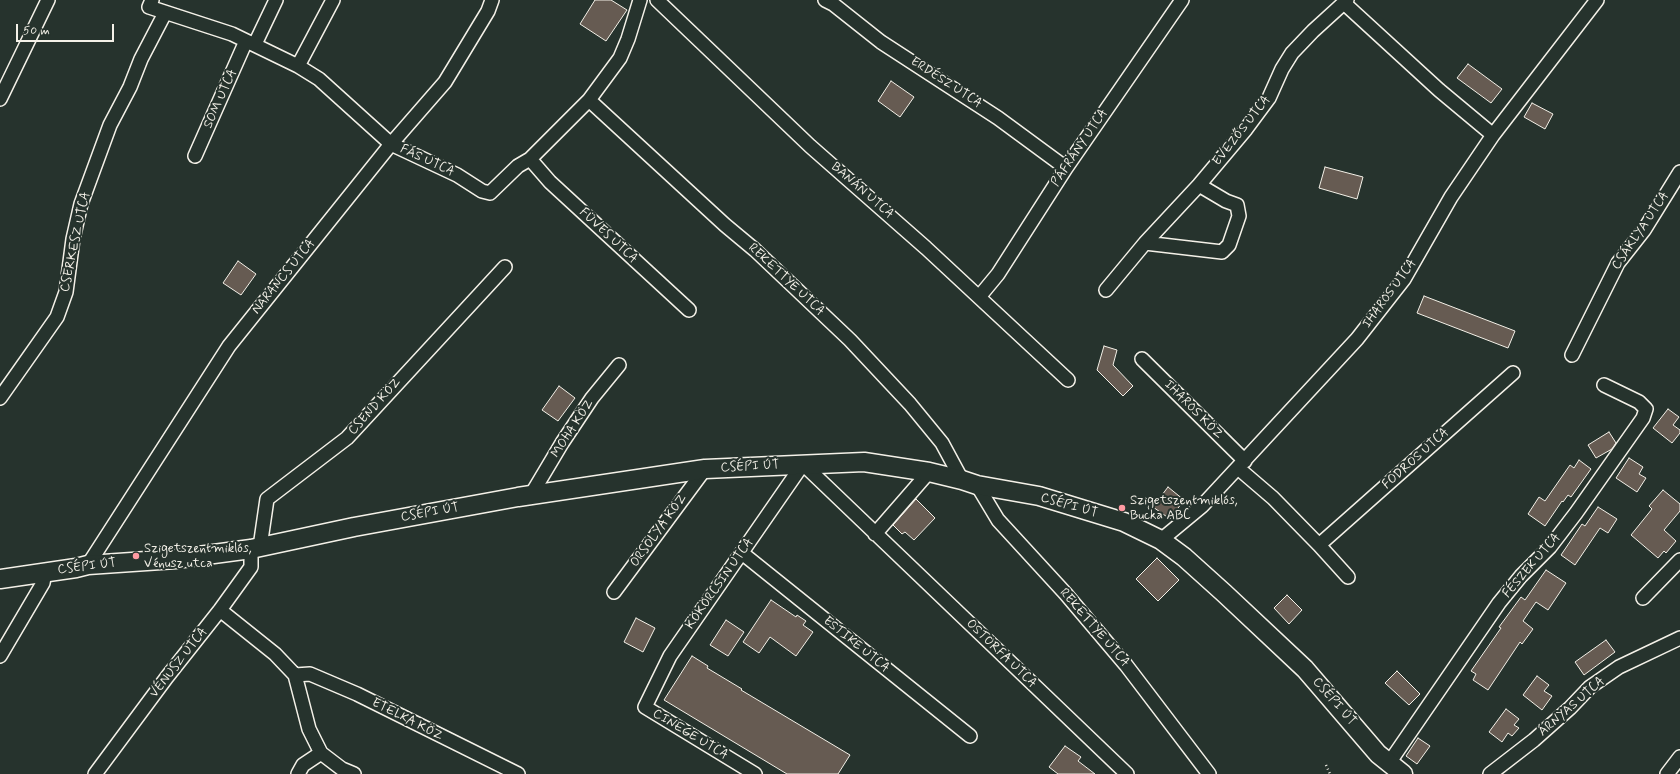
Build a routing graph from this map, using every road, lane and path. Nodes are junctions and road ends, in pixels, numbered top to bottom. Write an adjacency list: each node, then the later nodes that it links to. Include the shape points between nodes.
1 (48, 0): 15 (street)
2 (276, 0): 13 (street, SOM UTCA)
3 (333, 0): 14 (street)
4 (492, 0): 18 (street, NARANCS UTCA, via 445,82)
5 (640, 0): 16 (street, FÁS UTCA, via 620,58)
6 (657, 0): 27 (street, BANÁN UTCA, via 810,146)
7 (825, 0): 21 (street, ERDÉSZ UTCA, via 882,42 998,118)
8 (1182, 0): 21 (street, PÁFRÁNY UTCA)
9 (1597, 0): 17 (street, IHAROS UTCA)
10 (1346, 2): 17 (street, EVEZŐS UTCA, via 1438,90); 23 (street, EVEZŐS UTCA, via 1292,53 1270,98)
11 (151, 4): 12 (street, FÁS UTCA)
12 (165, 12): 13 (street, FÁS UTCA); 35 (street, CSERKESZ UTCA, via 110,125 81,204 73,239 66,292 57,317)
13 (251, 42): 14 (street, FÁS UTCA); 19 (street, SOM UTCA)
14 (298, 66): 18 (street, FÁS UTCA, via 319,79)
15 (0, 99)
16 (588, 100): 20 (street, FÁS UTCA); 40 (street, REKETTYE UTCA, via 755,250 850,340 910,404)
17 (1493, 135): 37 (street, IHAROS UTCA, via 1451,198 1404,279 1357,339)
18 (391, 144): 20 (street, FÁS UTCA, via 490,193); 48 (street, NARANCS UTCA, via 228,346)
19 (195, 156)
20 (530, 158): 28 (street, FÜVES UTCA, via 550,182)
21 (1066, 168): 27 (street, PÁFRÁNY UTCA, via 998,274)
22 (1680, 172): 29 (street, CSÁKLYA UTCA, via 1644,230 1618,263)
23 (1199, 185): 24 (street, EVEZŐS UTCA); 24 (street, via 1237,205 1239,216 1229,245 1222,252)
24 (1145, 243): 26 (street, EVEZŐS UTCA)
25 (505, 266): 45 (street, CSEND KÖZ, via 346,438 267,499)
26 (1106, 290)
27 (979, 297): 33 (street, BANÁN UTCA)
28 (689, 310)
29 (1572, 355)
30 (1142, 359): 37 (street, IHAROS KÖZ)
31 (619, 365): 41 (street, MOHA KÖZ, via 592,398)
32 (1513, 373): 44 (street, FODROS UTCA)
33 (1068, 380)
34 (1604, 385): 63 (street, FÉSZEK UTCA, via 1639,402 1646,409 1643,418 1550,547 1499,603)
35 (0, 398)
36 (803, 464): 38 (street, CSÉPI ÚT); 39 (street, CSÉPI ÚT, via 864,462); 42 (street, OSTORFA UTCA); 46 (street, KÖKÖRCSIN UTCA)
37 (1241, 464): 43 (street, IHAROS UTCA, via 1202,506); 44 (street)
38 (704, 469): 41 (street, CSÉPI ÚT); 52 (street, ORSOLYA KÖZ)
39 (929, 472): 40 (street, CSÉPI ÚT); 42 (street)
40 (970, 482): 43 (street, CSÉPI ÚT, via 1039,496 1124,522); 70 (street, REKETTYE UTCA, via 998,520 1126,665)
41 (531, 495): 45 (street, CSÉPI ÚT, via 354,527)
42 (875, 534): 69 (street, OSTORFA UTCA)
43 (1161, 540): 63 (street, CSÉPI ÚT, via 1224,592 1305,669 1378,754)
44 (1320, 545): 50 (street)
45 (256, 548): 48 (street, CSÉPI ÚT, via 176,559); 54 (street, VÉNUSZ UTCA, via 252,567)
46 (742, 553): 58 (street, KÖKÖRCSIN UTCA, via 670,656); 59 (street, ESTIKE UTCA)
47 (1680, 560): 53 (street)
48 (88, 565): 49 (street, CSÉPI ÚT)
49 (45, 572): 51 (street, CSÉPI ÚT); 56 (street, via 43,583)
50 (1348, 577)
51 (0, 579)
52 (614, 592)
53 (1643, 598)
54 (220, 610): 57 (street, via 275,654); 64 (street, VÉNUSZ UTCA)
55 (1680, 638): 72 (street, ÁRNYAS UTCA, via 1619,667 1590,687 1534,740)
56 (0, 656)
57 (294, 674): 60 (street, via 309,729); 67 (street, ETELKA KÖZ, via 310,674 357,694)
58 (645, 708): 68 (street, CINEGE UTCA)
59 (970, 736)
60 (321, 753): 65 (street, via 303,764); 66 (street, via 342,769)
61 (1680, 757): 73 (street)
62 (1326, 765): 71 (path)
63 (1396, 768)
64 (95, 774)
65 (298, 774)
66 (354, 774)
67 (518, 774)
68 (755, 774)
69 (1127, 774)
70 (1210, 774)
71 (1330, 774)
72 (1490, 774)
73 (1667, 774)

